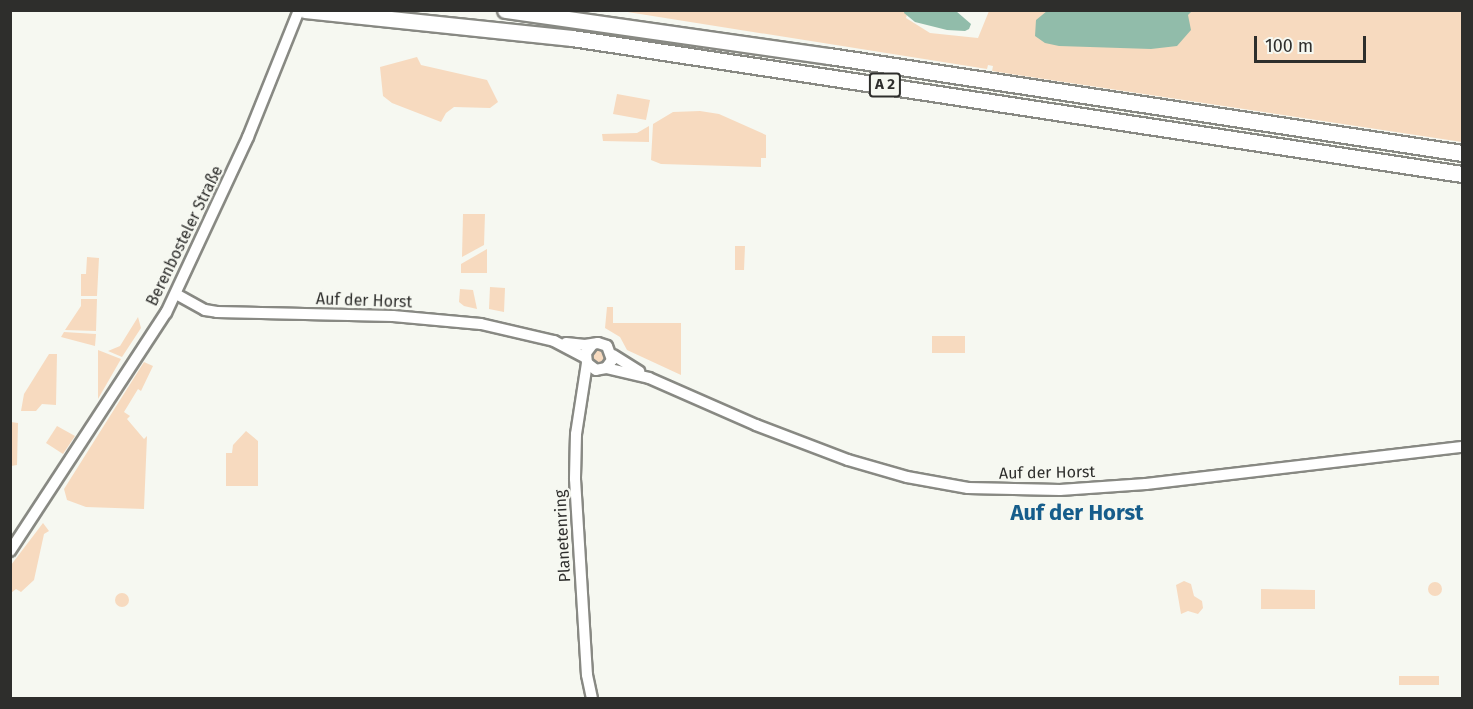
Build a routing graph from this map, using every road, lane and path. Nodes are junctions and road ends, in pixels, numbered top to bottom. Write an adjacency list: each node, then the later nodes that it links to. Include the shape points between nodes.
1 (299, 10): 6 (street, Berenbosteler Straße, via 248,137)
2 (305, 10): 5 (highway, A 2, via 572,38)
3 (505, 10): 4 (highway, A 2)
4 (1462, 153)
5 (1462, 174)
6 (176, 294): 7 (street, Auf der Horst, via 211,311 447,320 511,329); 15 (street, Berenbosteler Straße)
7 (554, 341): 8 (street, Auf der Horst); 10 (street, Auf der Horst)
8 (592, 345): 9 (street, via 608,346); 10 (street)
9 (613, 355): 11 (street); 12 (street, Auf der Horst)
10 (586, 361): 11 (street, via 591,367); 13 (street, Planetenring)
11 (603, 369): 12 (street, Auf der Horst); 13 (street, Planetenring)
12 (649, 378): 14 (street, Auf der Horst, via 819,450 908,477 968,488 1060,490 1146,484)
13 (583, 396): 16 (street, Planetenring, via 574,478)
14 (1462, 447)
15 (10, 551)
16 (587, 675): 17 (street, Planetenring); 18 (street, Planetenring)
17 (585, 699)
18 (592, 699)

